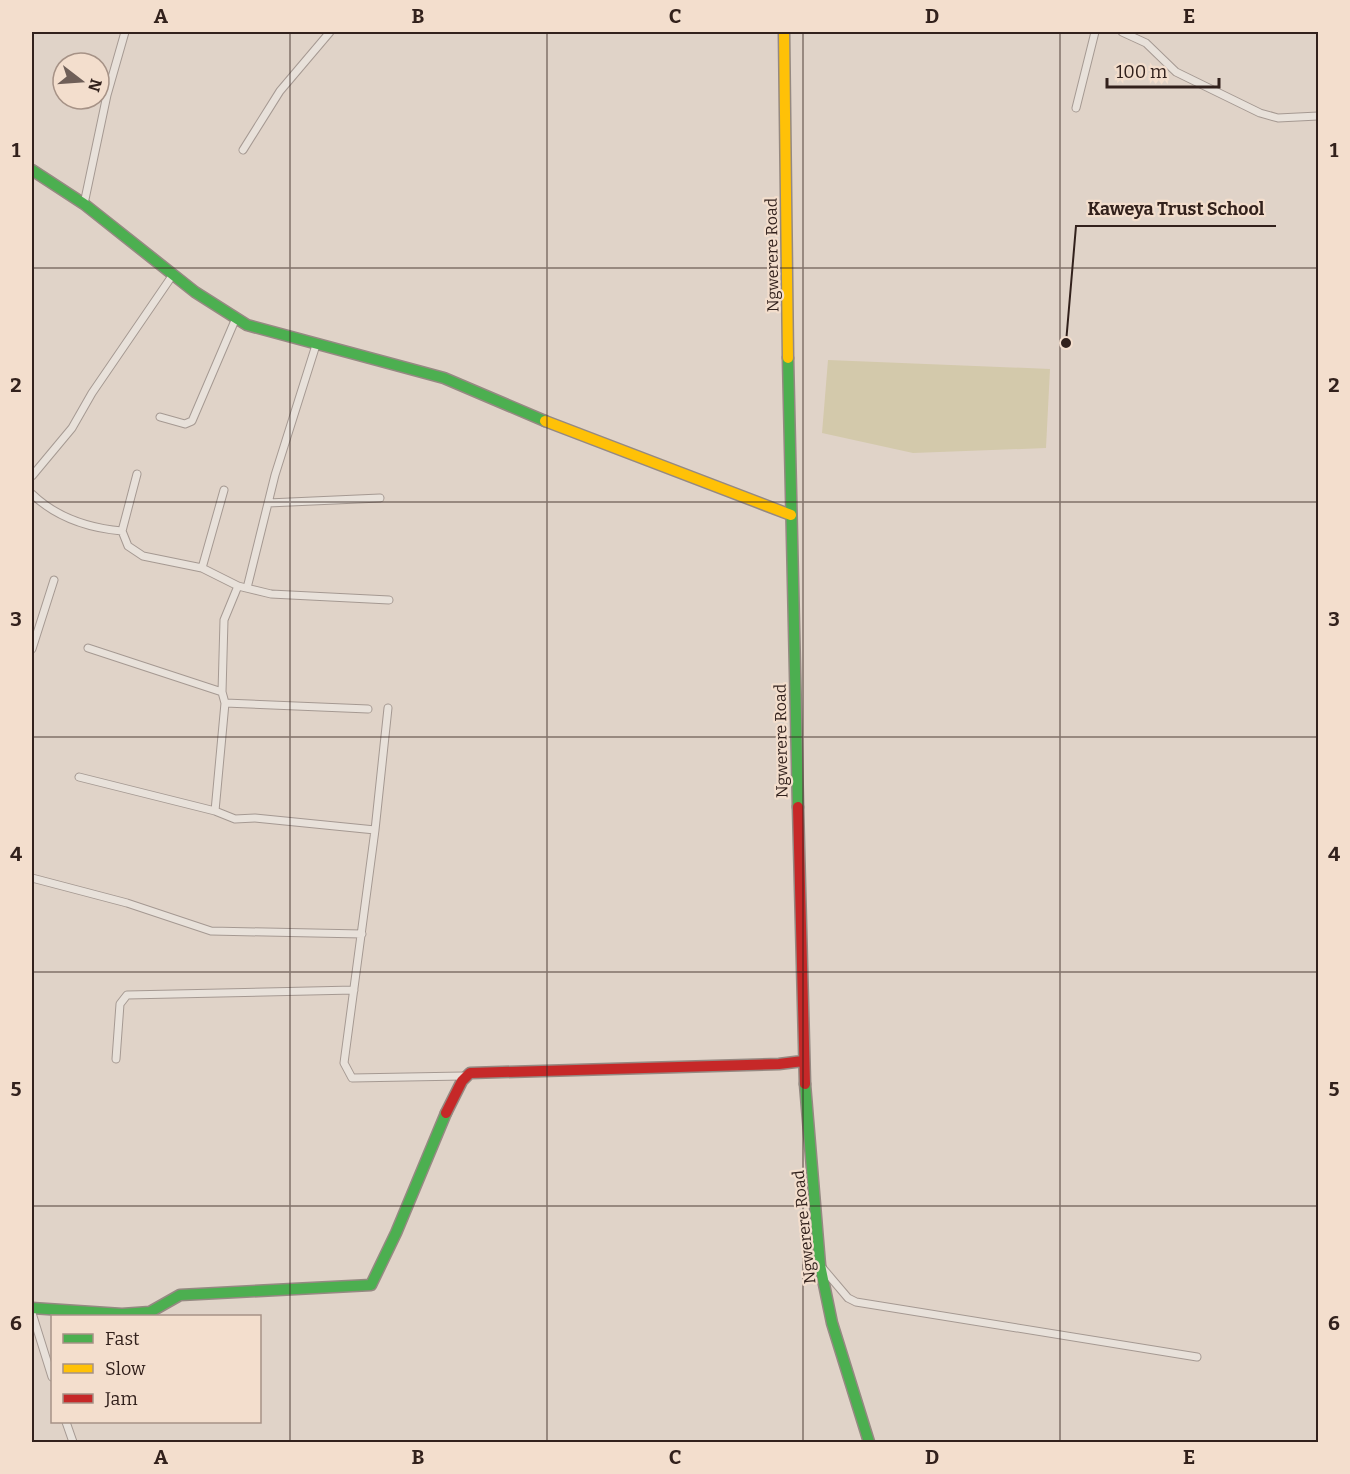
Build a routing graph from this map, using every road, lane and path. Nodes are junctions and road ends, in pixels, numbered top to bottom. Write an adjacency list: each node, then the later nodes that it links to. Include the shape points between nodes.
1 (125, 32): 10 (street)
2 (330, 32): 8 (street, via 280,91)
3 (784, 32): 21 (street, Ngwerere Road)
4 (1095, 32): 6 (street)
5 (1122, 32): 7 (street, via 1146,43 1176,72 1260,113 1278,118)
6 (1076, 108)
7 (1318, 116)
8 (243, 150)
9 (32, 170): 10 (street)
10 (84, 204): 11 (street)
11 (172, 276): 12 (street); 16 (street, via 72,428)
12 (236, 318): 13 (street, via 247,325); 14 (street, via 192,421 185,424)
13 (316, 345): 20 (street); 21 (street, via 444,378 556,426)
14 (160, 417)
15 (136, 474): 22 (street)
16 (32, 476)
17 (224, 490): 23 (street)
18 (32, 494): 22 (street, via 74,522)
19 (380, 498): 20 (street)
20 (268, 503): 26 (street)
21 (791, 515): 41 (street, Ngwerere Road)
22 (122, 531): 23 (street, via 128,546 143,556)
23 (202, 568): 25 (street)
24 (54, 580): 29 (street)
25 (238, 586): 26 (street); 30 (street, via 224,620)
26 (247, 588): 27 (street, via 271,594)
27 (389, 600)
28 (88, 648): 30 (street)
29 (32, 649)
30 (222, 692): 31 (street)
31 (225, 703): 32 (street); 35 (street)
32 (368, 708)
33 (388, 708): 36 (street)
34 (79, 777): 35 (street)
35 (215, 811): 36 (street, via 235,819)
36 (375, 830): 38 (street)
37 (32, 878): 38 (street, via 211,931)
38 (362, 934): 39 (street)
39 (354, 990): 40 (street, via 127,995 120,1004); 42 (street, via 344,1063 352,1078)
40 (116, 1059)
41 (803, 1061): 42 (street, via 490,1070); 43 (street, Ngwerere Road)
42 (463, 1076): 44 (street, via 388,1244 381,1271 371,1284 180,1295 141,1313)
43 (820, 1265): 46 (street, via 856,1302); 50 (street, Ngwerere Road, via 832,1323)
44 (32, 1308)
45 (32, 1313): 47 (street)
46 (1197, 1357)
47 (51, 1374)
48 (66, 1423): 49 (street)
49 (73, 1443)
50 (869, 1443)

